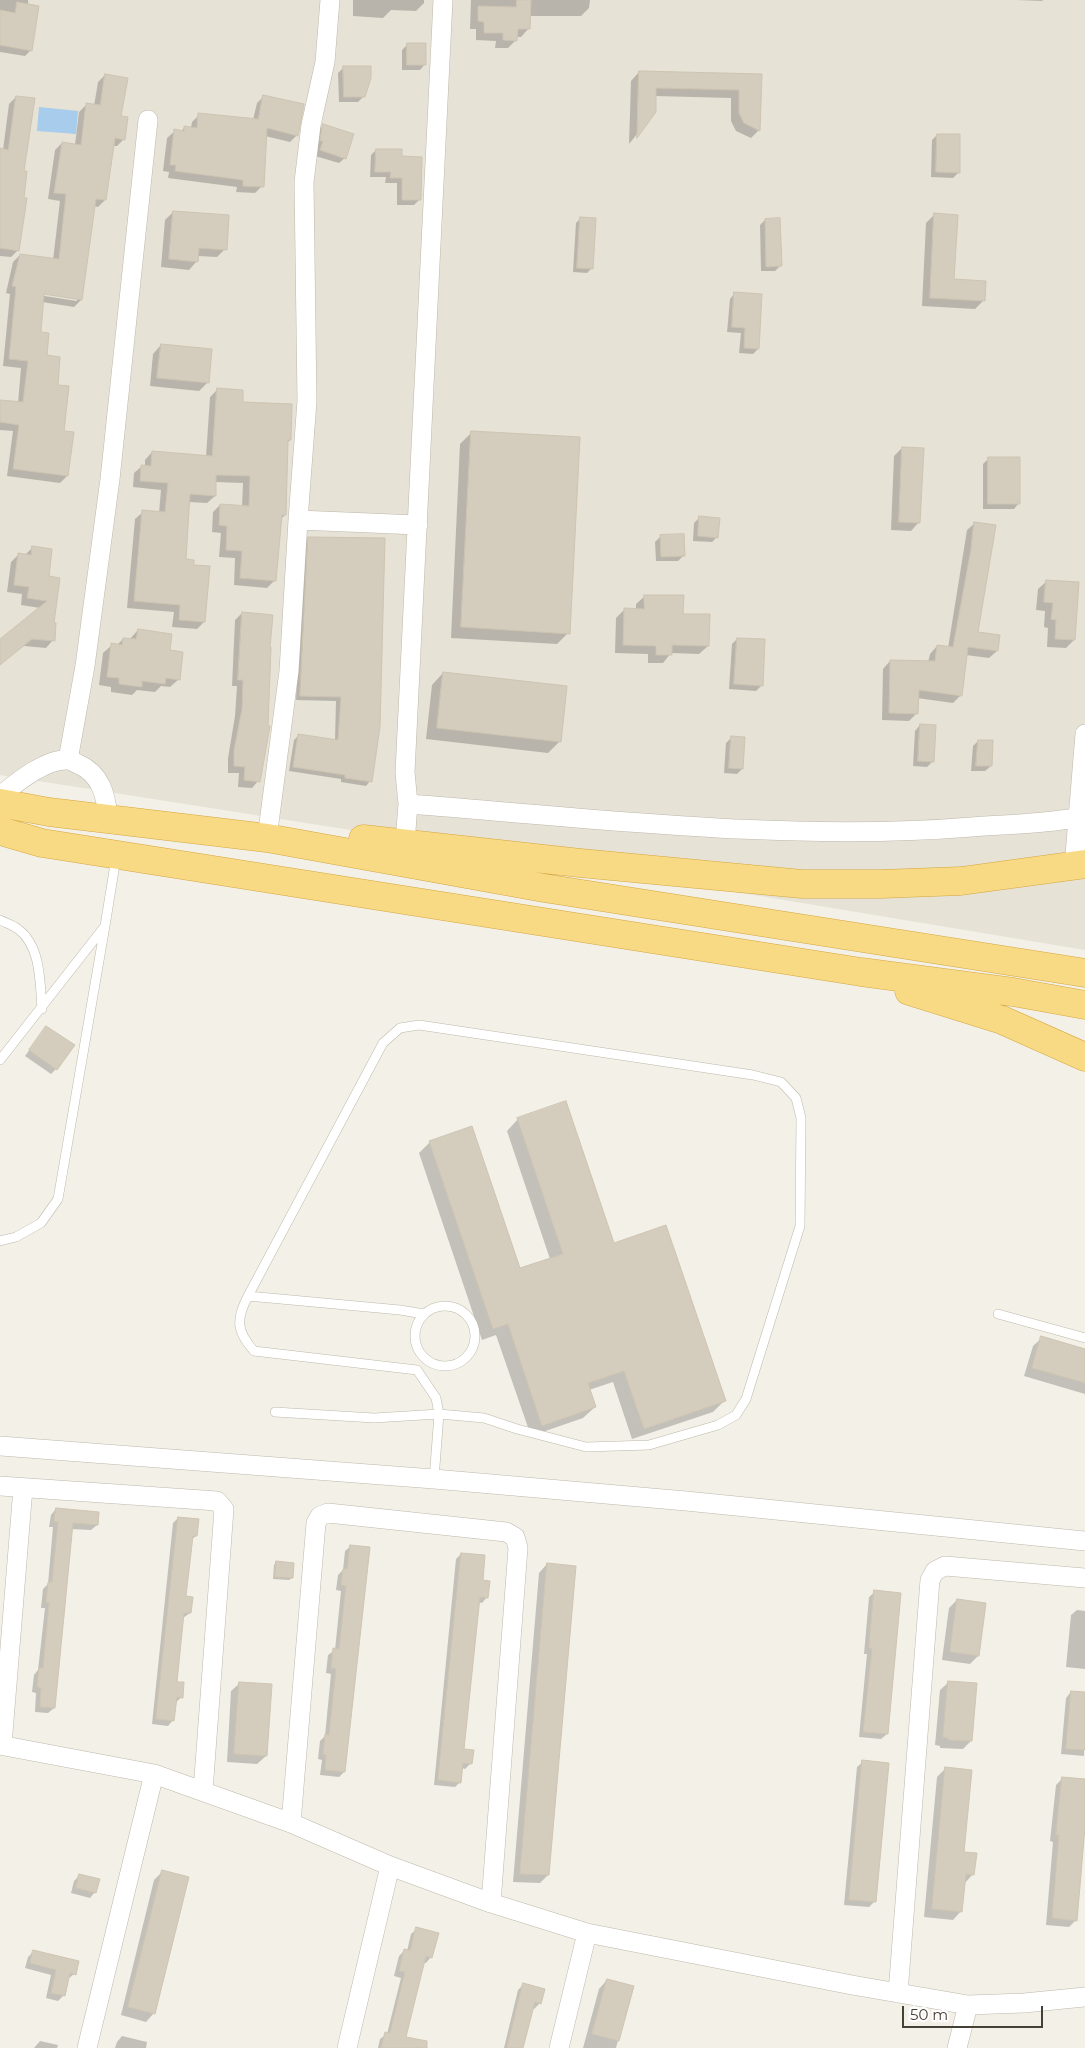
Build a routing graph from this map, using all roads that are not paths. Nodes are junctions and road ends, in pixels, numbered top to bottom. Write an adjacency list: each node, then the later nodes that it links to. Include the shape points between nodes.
1 (330, 0): 4 (street, via 324,62 304,182 307,401)
2 (444, 0): 5 (street)
3 (148, 120): 7 (street, via 110,479 85,666)
4 (298, 520): 5 (street); 14 (street, via 289,672)
5 (418, 526): 10 (street, via 405,772)
6 (1085, 734): 11 (street)
7 (68, 760): 8 (street, via 48,764 26,775); 12 (street, via 87,768 97,778 107,800)
8 (0, 796)
9 (0, 803): 12 (highway)
10 (408, 804): 11 (street, via 761,830 910,832); 15 (street)
11 (1082, 817): 17 (street)
12 (108, 818): 14 (highway)
13 (0, 831): 16 (highway, via 42,843)
14 (272, 839): 15 (highway, via 326,834); 21 (highway, via 544,888)
15 (405, 843): 17 (highway, via 802,884 961,881)
16 (117, 854): 19 (lane); 20 (highway)
17 (1079, 865)
18 (0, 920): 23 (lane, via 18,929 27,939 39,965)
19 (105, 926): 23 (lane); 26 (lane, via 58,1199 41,1223 16,1237)
20 (861, 972): 22 (highway); 24 (highway, via 1002,1020)
21 (1085, 973)
22 (1085, 1004)
23 (42, 1009): 25 (lane)
24 (1085, 1057)
25 (0, 1060)
26 (0, 1241)
27 (248, 1296): 28 (lane); 32 (lane, via 239,1312 239,1329 254,1351); 34 (lane, via 383,1043 400,1028 419,1025 753,1075 781,1082 796,1098 801,1118 800,1226 746,1398 736,1415 718,1425 649,1445 586,1447 484,1418)
28 (424, 1314): 31 (lane, via 414,1336 417,1349); 31 (lane, via 441,1306 459,1309 472,1322 475,1341 467,1358 460,1363 442,1367)
29 (998, 1314): 30 (lane)
30 (1085, 1338)
31 (425, 1359): 32 (lane)
32 (416, 1370): 34 (lane, via 436,1398)
33 (275, 1412): 34 (lane, via 374,1418)
34 (439, 1414): 36 (lane)
35 (0, 1446): 36 (street)
36 (434, 1479): 39 (street)
37 (0, 1486): 38 (street)
38 (23, 1488): 41 (street); 43 (street, via 221,1503 224,1509)
39 (1085, 1541)
40 (1085, 1578): 48 (street, via 945,1566 935,1570 930,1580)
41 (1, 1745): 42 (street)
42 (154, 1774): 43 (street); 51 (street)
43 (202, 1791): 44 (street)
44 (291, 1823): 45 (street); 46 (street, via 316,1522 320,1516 328,1513 506,1532 515,1537 518,1548)
45 (390, 1866): 46 (street); 52 (street)
46 (491, 1903): 47 (street)
47 (587, 1933): 48 (street); 53 (street)
48 (898, 1993): 50 (street)
49 (1085, 1997): 50 (street)
50 (968, 2004): 54 (street)
51 (87, 2048)
52 (346, 2048)
53 (559, 2048)
54 (957, 2048)

